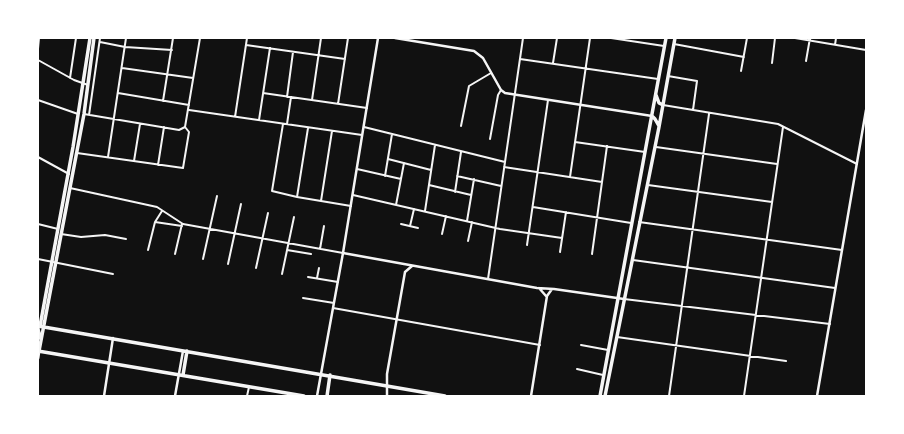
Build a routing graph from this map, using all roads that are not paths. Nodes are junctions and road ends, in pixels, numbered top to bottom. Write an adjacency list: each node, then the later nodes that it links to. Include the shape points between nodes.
1 (40, 38): 33 (street)
2 (76, 38): 51 (street)
3 (90, 38): 55 (main road)
4 (94, 38): 56 (main road)
5 (100, 38): 26 (street)
6 (126, 38): 31 (street)
7 (173, 38): 34 (street)
8 (200, 38): 52 (street)
9 (247, 38): 28 (street)
10 (321, 38): 37 (street)
11 (348, 38): 40 (street)
12 (378, 38): 72 (street)
13 (395, 38): 48 (street, via 474,51 483,58)
14 (523, 38): 38 (street)
15 (557, 38): 43 (street)
16 (590, 38): 45 (street)
17 (611, 38): 24 (street)
18 (666, 38): 30 (main road)
19 (674, 38): 27 (main road)
20 (747, 38): 39 (street)
21 (775, 38): 44 (street)
22 (795, 38): 25 (street)
23 (836, 38): 29 (street)
24 (628, 39): 30 (street)
25 (810, 39): 29 (street); 42 (street)
26 (99, 42): 31 (street); 79 (street)
27 (673, 44): 39 (street); 50 (main road)
28 (246, 45): 32 (street); 81 (street)
29 (834, 45): 35 (street)
30 (664, 46): 53 (main road)
31 (125, 47): 34 (street); 46 (street)
32 (270, 48): 36 (street); 59 (street)
33 (38, 49)
34 (172, 50): 49 (street)
35 (866, 50)
36 (293, 52): 37 (street); 62 (street)
37 (318, 56): 40 (street); 65 (street)
38 (520, 58): 43 (street); 61 (street)
39 (744, 58): 47 (street)
40 (345, 59): 68 (street)
41 (38, 60): 51 (street)
42 (806, 61)
43 (553, 63): 45 (street)
44 (772, 63)
45 (585, 67): 53 (street); 70 (street)
46 (122, 68): 49 (street); 58 (street)
47 (741, 71)
48 (491, 73): 57 (street); 87 (street, via 469,86)
49 (168, 74): 52 (street); 67 (street)
50 (668, 76): 54 (main road); 75 (street, via 696,81)
51 (70, 78): 55 (street)
52 (193, 78): 69 (street)
53 (659, 79): 54 (main road); 60 (main road)
54 (667, 81): 71 (main road)
55 (83, 84): 56 (street); 76 (main road)
56 (88, 85): 77 (main road)
57 (501, 90): 61 (street); 97 (street)
58 (118, 93): 67 (street); 82 (street)
59 (263, 93): 62 (street); 83 (street)
60 (656, 94): 71 (main road); 80 (main road)
61 (514, 95): 66 (street); 112 (street)
62 (287, 97): 63 (street)
63 (291, 97): 65 (street); 86 (street)
64 (38, 100): 76 (street)
65 (312, 100): 68 (street)
66 (548, 100): 70 (street); 120 (street)
67 (163, 101): 69 (street)
68 (338, 104): 72 (street)
69 (189, 105): 73 (street)
70 (580, 105): 80 (street); 100 (street)
71 (663, 105): 75 (street); 91 (main road)
72 (367, 108): 90 (street)
73 (189, 110): 81 (street); 89 (street)
74 (866, 110): 115 (street)
75 (693, 111): 78 (street)
76 (79, 114): 121 (main road)
77 (84, 114): 79 (street); 106 (main road)
78 (709, 114): 92 (street, via 772,123); 107 (street)
79 (89, 115): 82 (street)
80 (652, 116): 91 (main road, via 656,118); 98 (main road)
81 (235, 117): 83 (street)
82 (114, 120): 84 (street); 109 (street)
83 (259, 120): 85 (street)
84 (140, 124): 88 (street); 111 (street)
85 (283, 124): 86 (street); 137 (street, via 272,191)
86 (287, 124): 93 (street)
87 (461, 126)
88 (164, 127): 89 (street, via 179,130); 116 (street)
89 (185, 127): 116 (street, via 189,132 183,168)
90 (364, 127): 95 (street); 96 (street)
91 (659, 127): 99 (main road)
92 (783, 127): 114 (street); 115 (street)
93 (308, 128): 94 (street); 137 (street)
94 (332, 131): 96 (street); 138 (street)
95 (392, 134): 101 (street); 110 (street)
96 (362, 135): 118 (street)
97 (490, 139)
98 (648, 140): 99 (main road); 105 (main road)
99 (656, 140): 103 (main road)
100 (575, 142): 102 (street); 124 (street)
101 (435, 144): 104 (street); 119 (street)
102 (607, 146): 105 (street); 127 (street)
103 (655, 147): 107 (street); 129 (main road)
104 (462, 151): 112 (street); 123 (street)
105 (645, 152): 156 (main road)
106 (76, 153): 109 (street); 121 (main road)
107 (703, 154): 114 (street); 133 (street)
108 (38, 157): 121 (street)
109 (108, 158): 111 (street)
110 (388, 159): 113 (street); 122 (street)
111 (134, 162): 116 (street)
112 (505, 162): 117 (street)
113 (404, 163): 119 (street); 125 (street)
114 (777, 164): 139 (street)
115 (857, 164): 180 (street)
116 (158, 165)
117 (504, 167): 120 (street); 130 (street)
118 (357, 169): 122 (street); 134 (street)
119 (431, 170): 128 (street)
120 (538, 172): 124 (street); 143 (street)
121 (70, 174): 131 (main road)
122 (385, 176): 125 (street)
123 (457, 176): 126 (street); 132 (street)
124 (570, 177): 127 (street)
125 (401, 179): 141 (street)
126 (474, 179): 130 (street); 135 (street)
127 (602, 182): 151 (street)
128 (429, 185): 132 (street); 146 (street)
129 (647, 185): 133 (street); 155 (main road)
130 (501, 186): 162 (street)
131 (68, 187): 145 (street); 166 (main road)
132 (455, 192): 135 (street)
133 (698, 192): 139 (street); 165 (street)
134 (353, 195): 141 (street); 142 (street)
135 (471, 195): 152 (street)
136 (217, 196): 164 (street)
137 (297, 197): 138 (street)
138 (321, 201): 142 (street)
139 (772, 202): 173 (street)
140 (241, 204): 168 (street)
141 (396, 205): 144 (street)
142 (351, 206): 182 (street)
143 (533, 207): 147 (street); 167 (street)
144 (414, 209): 146 (street); 161 (street)
145 (162, 210): 153 (street); 159 (street)
146 (425, 211): 149 (street)
147 (566, 212): 151 (street); 171 (street)
148 (268, 213): 170 (street)
149 (446, 216): 152 (street); 169 (street)
150 (294, 217): 175 (street)
151 (597, 217): 156 (street); 185 (street)
152 (466, 221): 154 (street)
153 (155, 222): 159 (street); 178 (street)
154 (472, 222): 162 (street); 174 (street)
155 (639, 222): 165 (street); 188 (main road)
156 (632, 223): 210 (main road)
157 (38, 224): 166 (street)
158 (401, 224): 161 (street)
159 (182, 225): 164 (street); 183 (street)
160 (324, 226): 177 (street)
161 (410, 226): 163 (street)
162 (496, 227): 167 (street); 203 (street)
163 (418, 228)
164 (209, 229): 168 (street); 187 (street)
165 (692, 230): 173 (street); 196 (street)
166 (60, 231): 172 (street, via 81,237 105,235); 189 (main road); 190 (main road)
167 (529, 233): 171 (street); 176 (street)
168 (235, 234): 170 (street); 191 (street)
169 (442, 234)
170 (262, 238): 175 (street); 194 (street)
171 (562, 238): 181 (street)
172 (126, 239)
173 (767, 239): 180 (street); 202 (street)
174 (468, 240)
175 (289, 243): 177 (street); 179 (street)
176 (527, 245)
177 (320, 249): 182 (street)
178 (148, 250)
179 (287, 250): 184 (street); 199 (street)
180 (842, 250): 206 (street)
181 (560, 252)
182 (343, 253): 192 (street); 204 (street)
183 (175, 254)
184 (311, 254)
185 (592, 254)
186 (38, 259): 189 (street)
187 (203, 259)
188 (631, 260): 196 (street); 211 (main road)
189 (51, 262): 190 (street); 218 (main road)
190 (56, 263): 198 (street); 218 (main road)
191 (228, 264)
192 (401, 264): 193 (street); 197 (street)
193 (412, 266): 197 (street); 203 (street)
194 (256, 268)
195 (319, 268): 201 (street)
196 (687, 268): 202 (street); 213 (street)
197 (405, 272): 216 (street)
198 (113, 274)
199 (282, 274)
200 (308, 277): 201 (street)
201 (317, 278): 204 (street)
202 (761, 278): 206 (street); 215 (street)
203 (488, 279): 205 (street)
204 (338, 282): 212 (street)
205 (537, 288): 207 (street); 208 (street)
206 (835, 288): 217 (street)
207 (554, 289): 208 (street); 210 (street)
208 (546, 296): 223 (street)
209 (303, 298): 212 (street)
210 (619, 298): 211 (street); 226 (main road)
211 (624, 299): 213 (street); 219 (main road)
212 (334, 303): 214 (street)
213 (681, 307): 215 (street); 222 (street)
214 (333, 308): 216 (street); 233 (street)
215 (756, 315): 217 (street); 228 (street)
216 (396, 320): 223 (street); 237 (street)
217 (830, 324): 252 (street)
218 (40, 327): 220 (main road); 221 (main road); 221 (main road)
219 (617, 337): 222 (street); 249 (main road)
220 (113, 338): 225 (main road); 231 (street)
221 (40, 343): 227 (main road)
222 (676, 344): 228 (street); 250 (street)
223 (540, 345): 247 (street)
224 (582, 345): 226 (street)
225 (185, 350): 233 (main road); 234 (main road)
226 (609, 350): 236 (main road)
227 (38, 351): 229 (main road); 231 (main road)
228 (750, 356): 230 (street); 251 (street)
229 (38, 358)
230 (786, 361)
231 (110, 363): 234 (main road); 239 (street)
232 (577, 369): 236 (street)
233 (321, 373): 235 (main road); 243 (street)
234 (181, 375): 238 (main road); 240 (street)
235 (330, 375): 237 (main road); 244 (main road)
236 (604, 375): 248 (main road)
237 (386, 385): 245 (street); 246 (main road)
238 (249, 387): 241 (street); 242 (main road)
239 (104, 396)
240 (175, 396)
241 (247, 396)
242 (304, 396)
243 (317, 396)
244 (326, 396)
245 (387, 396)
246 (445, 396)
247 (531, 396)
248 (600, 396)
249 (605, 396)
250 (669, 396)
251 (744, 396)
252 (817, 396)

